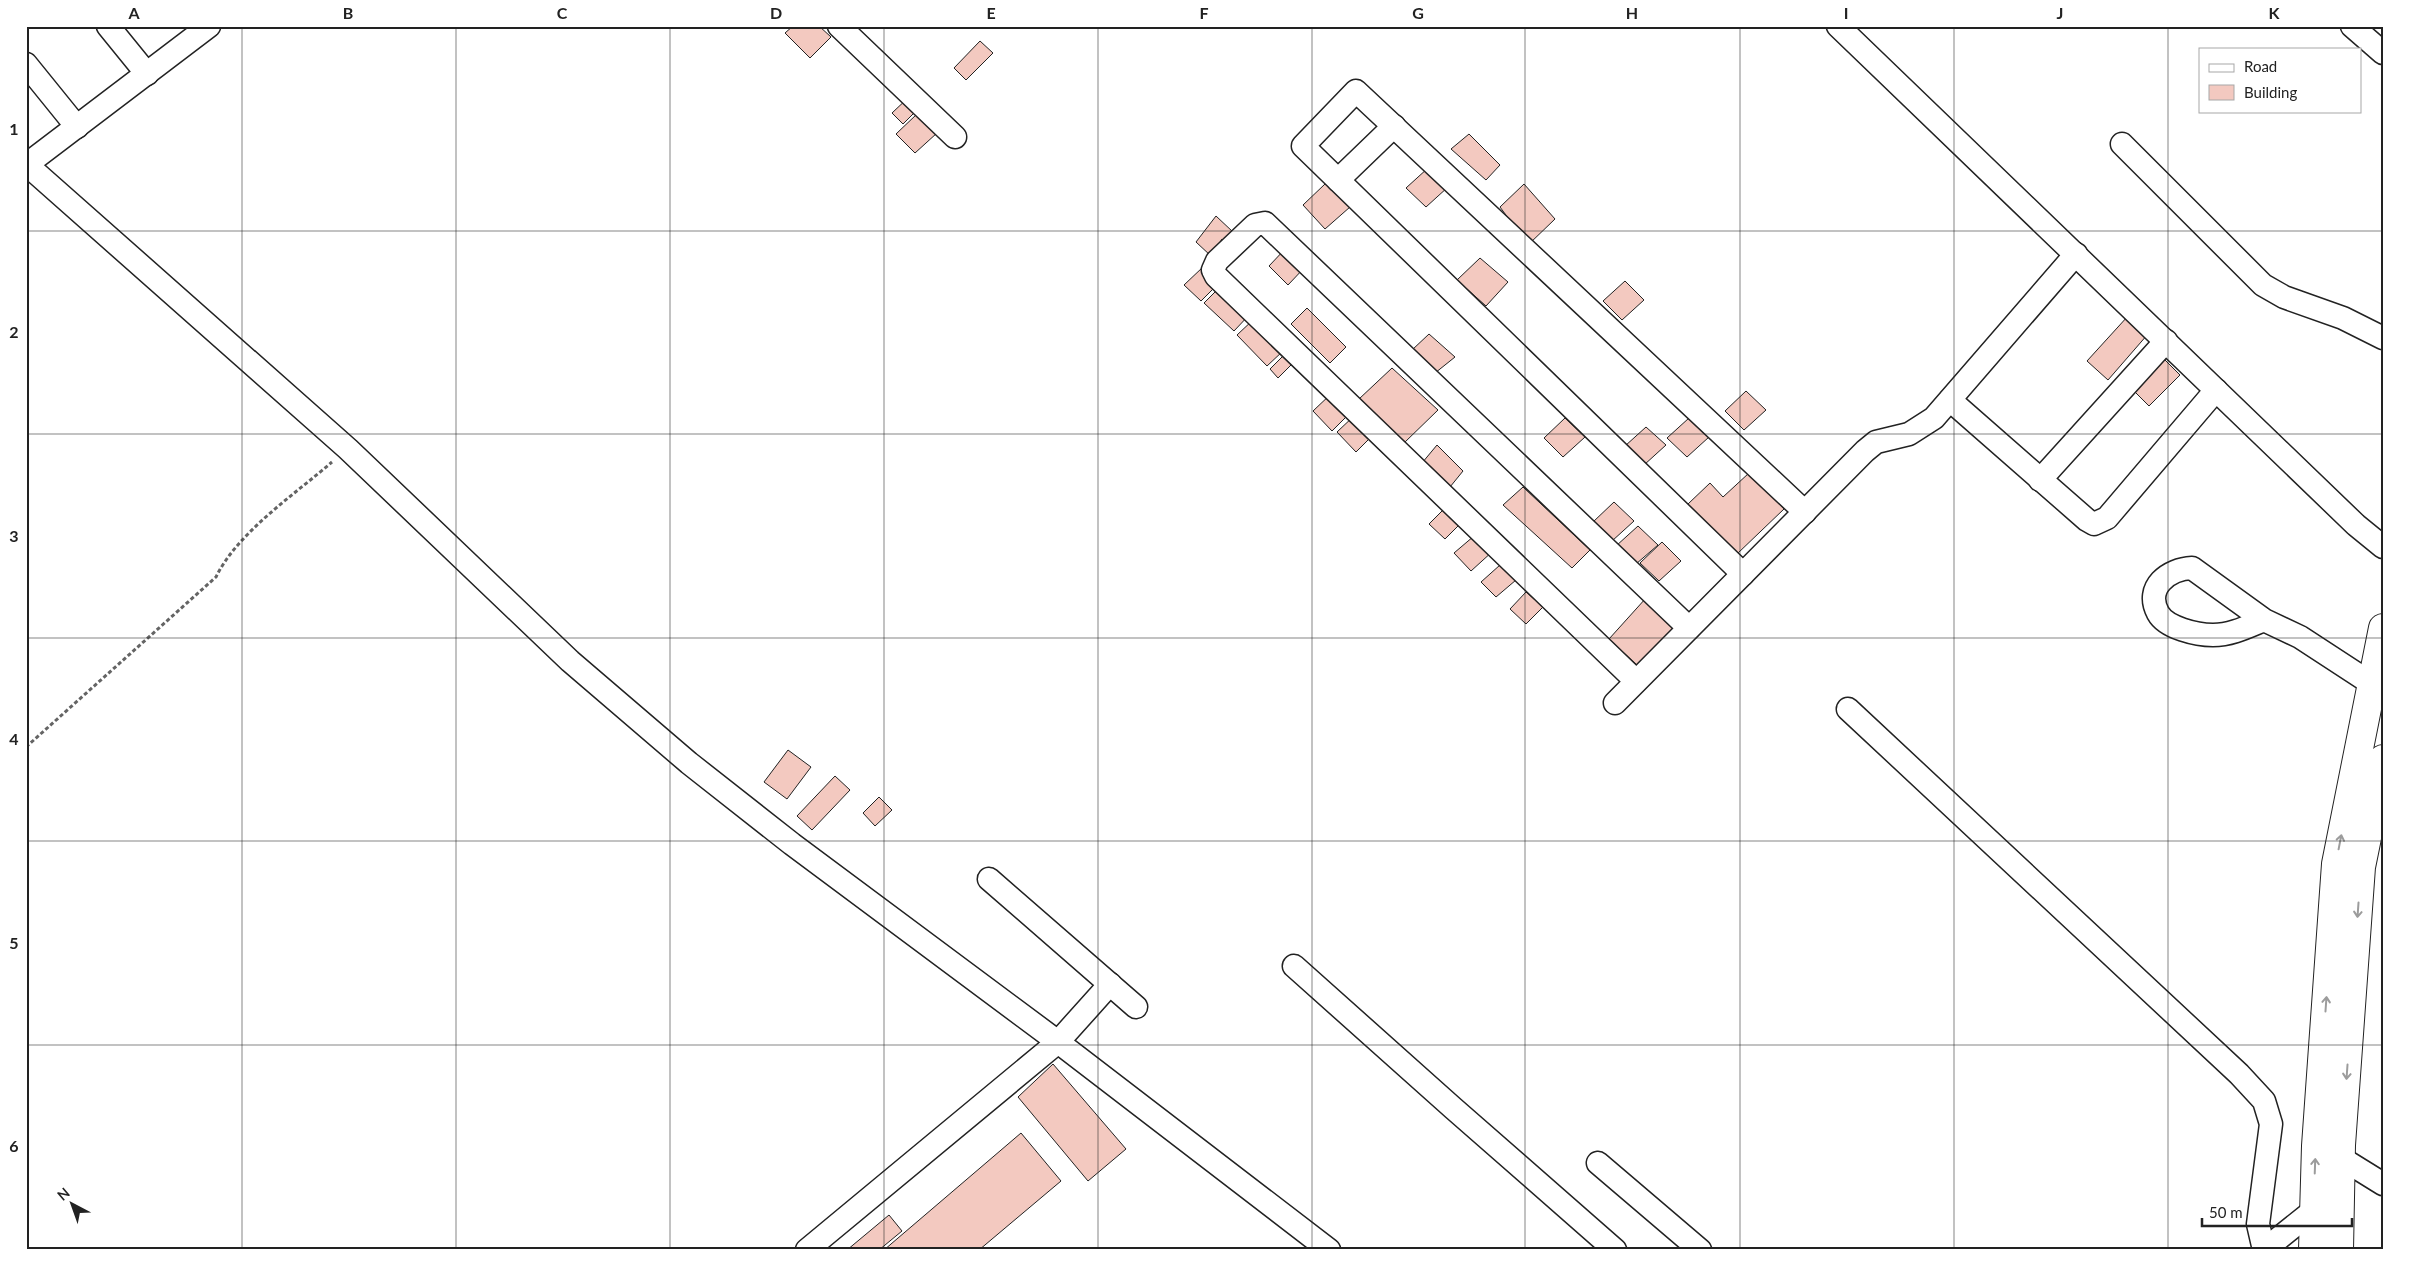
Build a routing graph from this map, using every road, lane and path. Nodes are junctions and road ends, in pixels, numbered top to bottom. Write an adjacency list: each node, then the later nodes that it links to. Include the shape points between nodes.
1 (108, 26): 8 (street)
2 (839, 26): 11 (street)
3 (1838, 26): 15 (street)
4 (2352, 26): 6 (street)
5 (208, 27): 8 (street)
6 (2383, 53)
7 (26, 64): 9 (street)
8 (147, 74): 9 (street)
9 (77, 126): 13 (street)
10 (1394, 126): 14 (street); 14 (street, via 1356,91 1303,146); 22 (street)
11 (955, 137)
12 (2122, 144): 16 (street, via 2263,285)
13 (27, 165): 20 (street)
14 (1338, 180): 24 (street)
15 (2076, 254): 17 (street); 19 (street)
16 (2383, 338)
17 (2166, 341): 18 (street); 21 (street)
18 (2216, 390): 21 (street, via 2107,518 2100,522 2094,524 2087,520); 23 (street)
19 (1950, 400): 21 (street); 22 (street, via 1922,427 1909,434 1876,442)
20 (348, 449): 32 (path, via 241,540 216,577); 38 (street, via 570,661 689,764)
21 (2040, 480)
22 (1805, 512): 24 (street)
23 (2383, 547)
24 (1743, 574): 26 (street)
25 (2264, 620): 29 (street, via 2300,637)
26 (1689, 628): 28 (street); 28 (street, via 1265,223 1255,225 1217,261 1213,270 1216,276)
27 (2383, 628): 29 (highway)
28 (1636, 681): 30 (street)
29 (2372, 684): 42 (highway, one-way to 29, via 2336,864)
30 (1615, 703)
31 (1848, 709): 47 (street, via 2239,1074 2264,1101 2271,1124 2258,1224)
32 (26, 747)
33 (2383, 759): 39 (highway, one-way to 39, via 2361,867)
34 (989, 879): 36 (street)
35 (1294, 966): 45 (street)
36 (1110, 984): 37 (street); 38 (street)
37 (1136, 1007)
38 (1058, 1042): 43 (street); 44 (street)
39 (2341, 1158): 41 (street); 48 (highway)
40 (1598, 1163): 46 (street)
41 (2383, 1184)
42 (2314, 1210): 47 (street); 48 (highway)
43 (807, 1250)
44 (1329, 1250)
45 (1615, 1250)
46 (1700, 1250)
47 (2264, 1250)
48 (2332, 1250)

